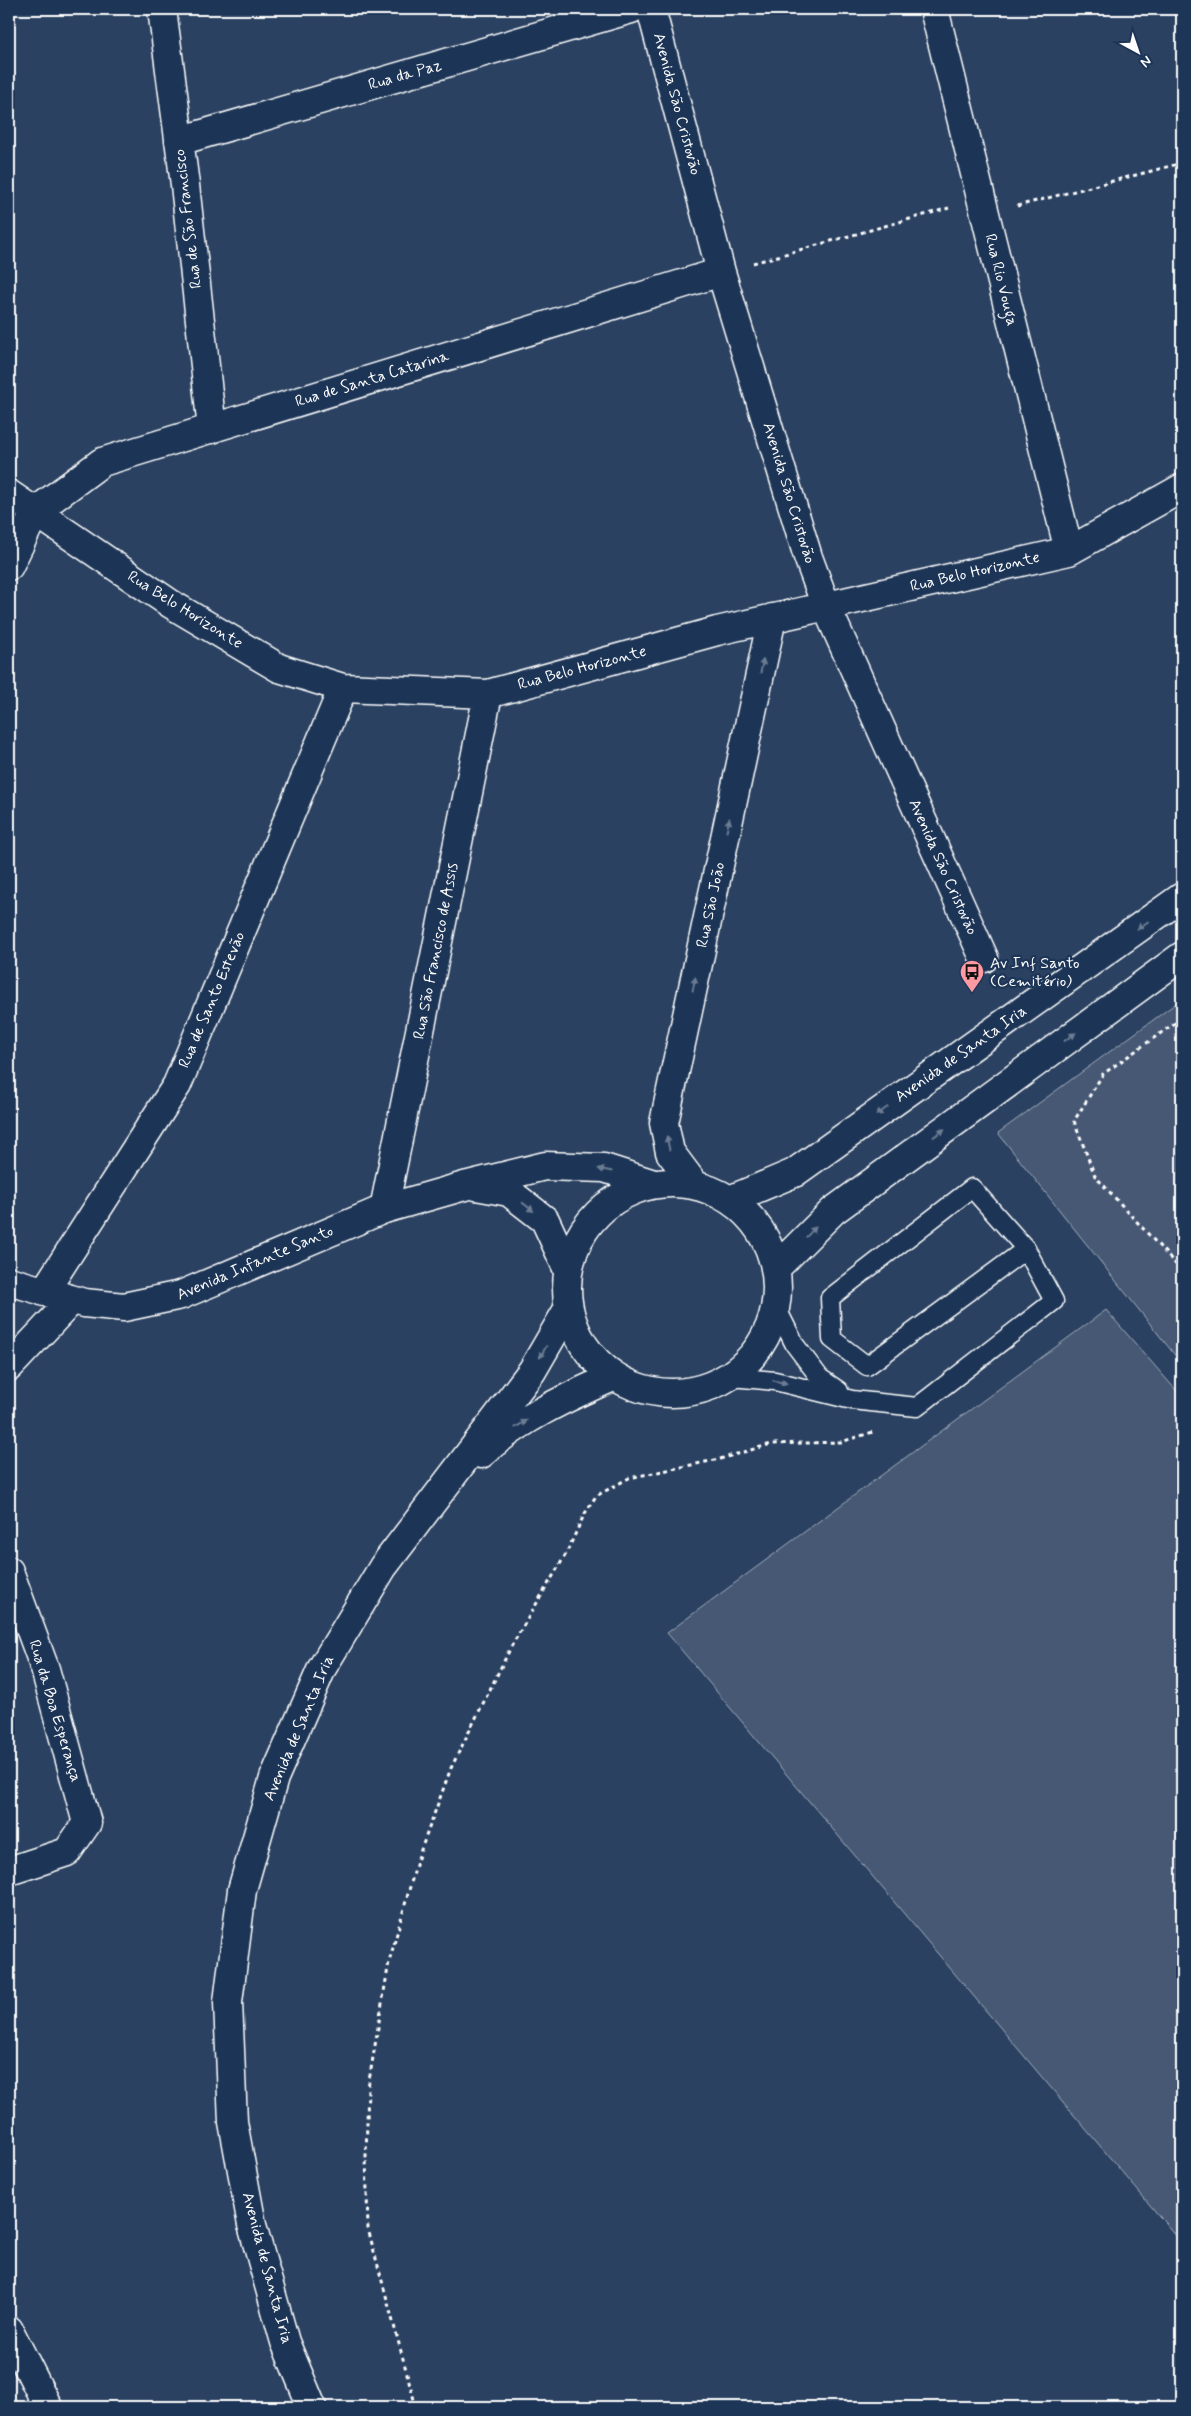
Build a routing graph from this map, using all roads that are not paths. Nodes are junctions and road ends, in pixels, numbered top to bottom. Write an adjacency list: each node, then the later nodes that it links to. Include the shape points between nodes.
1 (162, 9): 5 (street, Rua de São Francisco)
2 (631, 9): 5 (street, Rua da Paz)
3 (651, 9): 6 (street, Avenida São Cristovão)
4 (934, 9): 11 (street, Rua Rio Vouga)
5 (179, 141): 7 (street, Rua de São Francisco)
6 (721, 272): 7 (street, Rua de Santa Catarina); 13 (street, Avenida São Cristovão)
7 (212, 429): 10 (street, Rua de Santa Catarina, via 102,462)
8 (1182, 488): 11 (street, Rua Belo Horizonte)
9 (9, 494): 10 (street, Rua Belo Horizonte)
10 (36, 511): 12 (street); 15 (street, Rua Belo Horizonte, via 171,604 278,668)
11 (1069, 551): 13 (street, Rua Belo Horizonte)
12 (9, 566)
13 (826, 606): 14 (street, Rua Belo Horizonte); 19 (street, Avenida São Cristovão)
14 (772, 618): 16 (street, Rua Belo Horizonte); 21 (street, Rua São João, one-way to 14, via 670,1152 664,1123)
15 (343, 688): 16 (street, Rua Belo Horizonte); 29 (street, Rua de Santo Estevão, via 177,1085)
16 (488, 694): 24 (street, Rua São Francisco de Assis)
17 (1182, 897): 23 (street, Avenida de Santa Iria, one-way to 23, via 794,1173)
18 (1182, 956): 26 (street, one-way to 18, via 832,1211)
19 (984, 958)
20 (651, 1183): 21 (street); 22 (street, Avenida Infante Santo, one-way to 22, via 604,1168 546,1166); 27 (street, via 613,1200 583,1229)
21 (694, 1184): 23 (street)
22 (468, 1185): 24 (street, Avenida Infante Santo); 27 (street, Avenida Infante Santo, one-way to 27, via 509,1192 545,1220)
23 (732, 1199): 26 (street, via 761,1229)
24 (384, 1209): 30 (street, Avenida Infante Santo, via 181,1295 124,1307)
25 (1026, 1248): 25 (lane, via 867,1366 832,1338 830,1298 972,1188); 36 (lane, via 1054,1301 917,1407)
26 (777, 1267): 32 (street)
27 (568, 1268): 31 (street)
28 (9, 1281): 29 (street, Avenida Infante Santo)
29 (44, 1292): 30 (street, Avenida Infante Santo)
30 (72, 1300): 33 (street)
31 (568, 1309): 34 (street, via 583,1348); 37 (street, Avenida de Santa Iria, one-way to 37, via 532,1371)
32 (777, 1309): 35 (street, via 761,1347); 36 (lane, via 795,1345 820,1378)
33 (9, 1367)
34 (613, 1377): 35 (street, via 652,1393 693,1393); 37 (street, Avenida de Santa Iria, one-way to 34, via 500,1437 553,1404)
35 (731, 1377): 36 (lane, one-way to 36, via 775,1381)
36 (852, 1400)
37 (443, 1488): 42 (street, Avenida de Santa Iria, via 383,1567 322,1668 274,1778 242,1890 228,2002 234,2122 252,2225 286,2342)
38 (9, 1571): 39 (street, Rua da Boa Esperança, via 45,1669 87,1823 67,1852)
39 (9, 1871)
40 (9, 2330): 41 (street)
41 (48, 2407)
42 (312, 2407)

